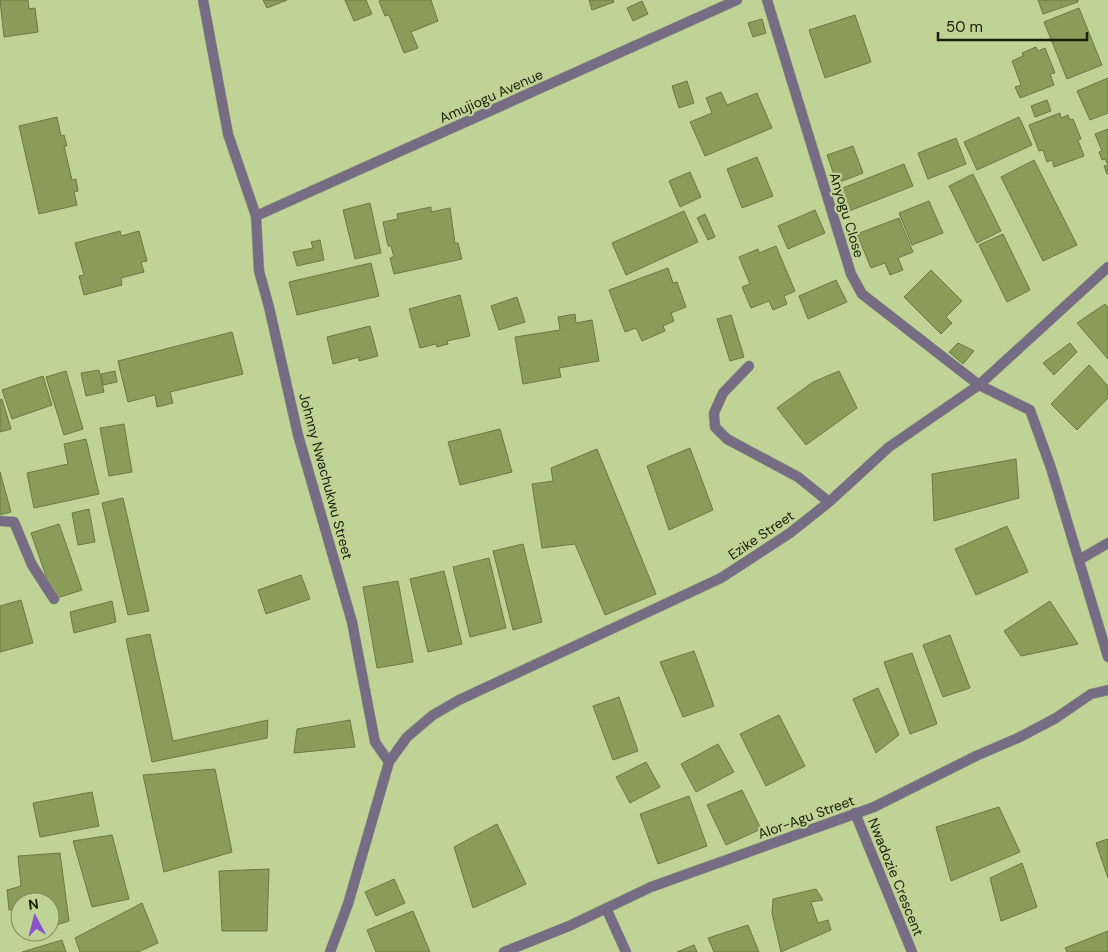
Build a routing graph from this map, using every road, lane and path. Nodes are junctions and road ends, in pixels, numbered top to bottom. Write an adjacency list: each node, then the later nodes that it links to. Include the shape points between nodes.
1 (203, 0): 4 (street, Johnny Nwachukwu Street, via 228,134)
2 (738, 0): 4 (street, Amujiogu Avenue)
3 (767, 0): 7 (street, Anyogu Close, via 851,274 862,294)
4 (256, 216): 15 (street, Johnny Nwachukwu Street, via 259,271 298,435 352,622 375,742)
5 (1108, 267): 7 (street, Ezike Street)
6 (749, 366): 8 (street, via 723,393 714,413 715,428 733,442 798,477)
7 (979, 385): 8 (street, Ezike Street, via 889,447); 11 (street, Anyogu Close, via 1030,410)
8 (829, 502): 15 (street, Ezike Street, via 790,533 721,578 433,715 407,737)
9 (0, 520): 12 (street, via 14,522 32,565)
10 (1108, 544): 11 (street)
11 (1080, 560): 13 (street, Anyogu Close)
12 (54, 599)
13 (1108, 658)
14 (1108, 690): 16 (street, Alor-Agu Street, via 1091,694 1020,737)
15 (389, 762): 18 (street, via 348,904)
16 (855, 813): 17 (street, Alor-Agu Street, via 651,887); 21 (street, Nwadozie Crescent)
17 (606, 908): 19 (street, Alor-Agu Street); 20 (street)
18 (330, 952)
19 (504, 952)
20 (626, 952)
21 (912, 952)

